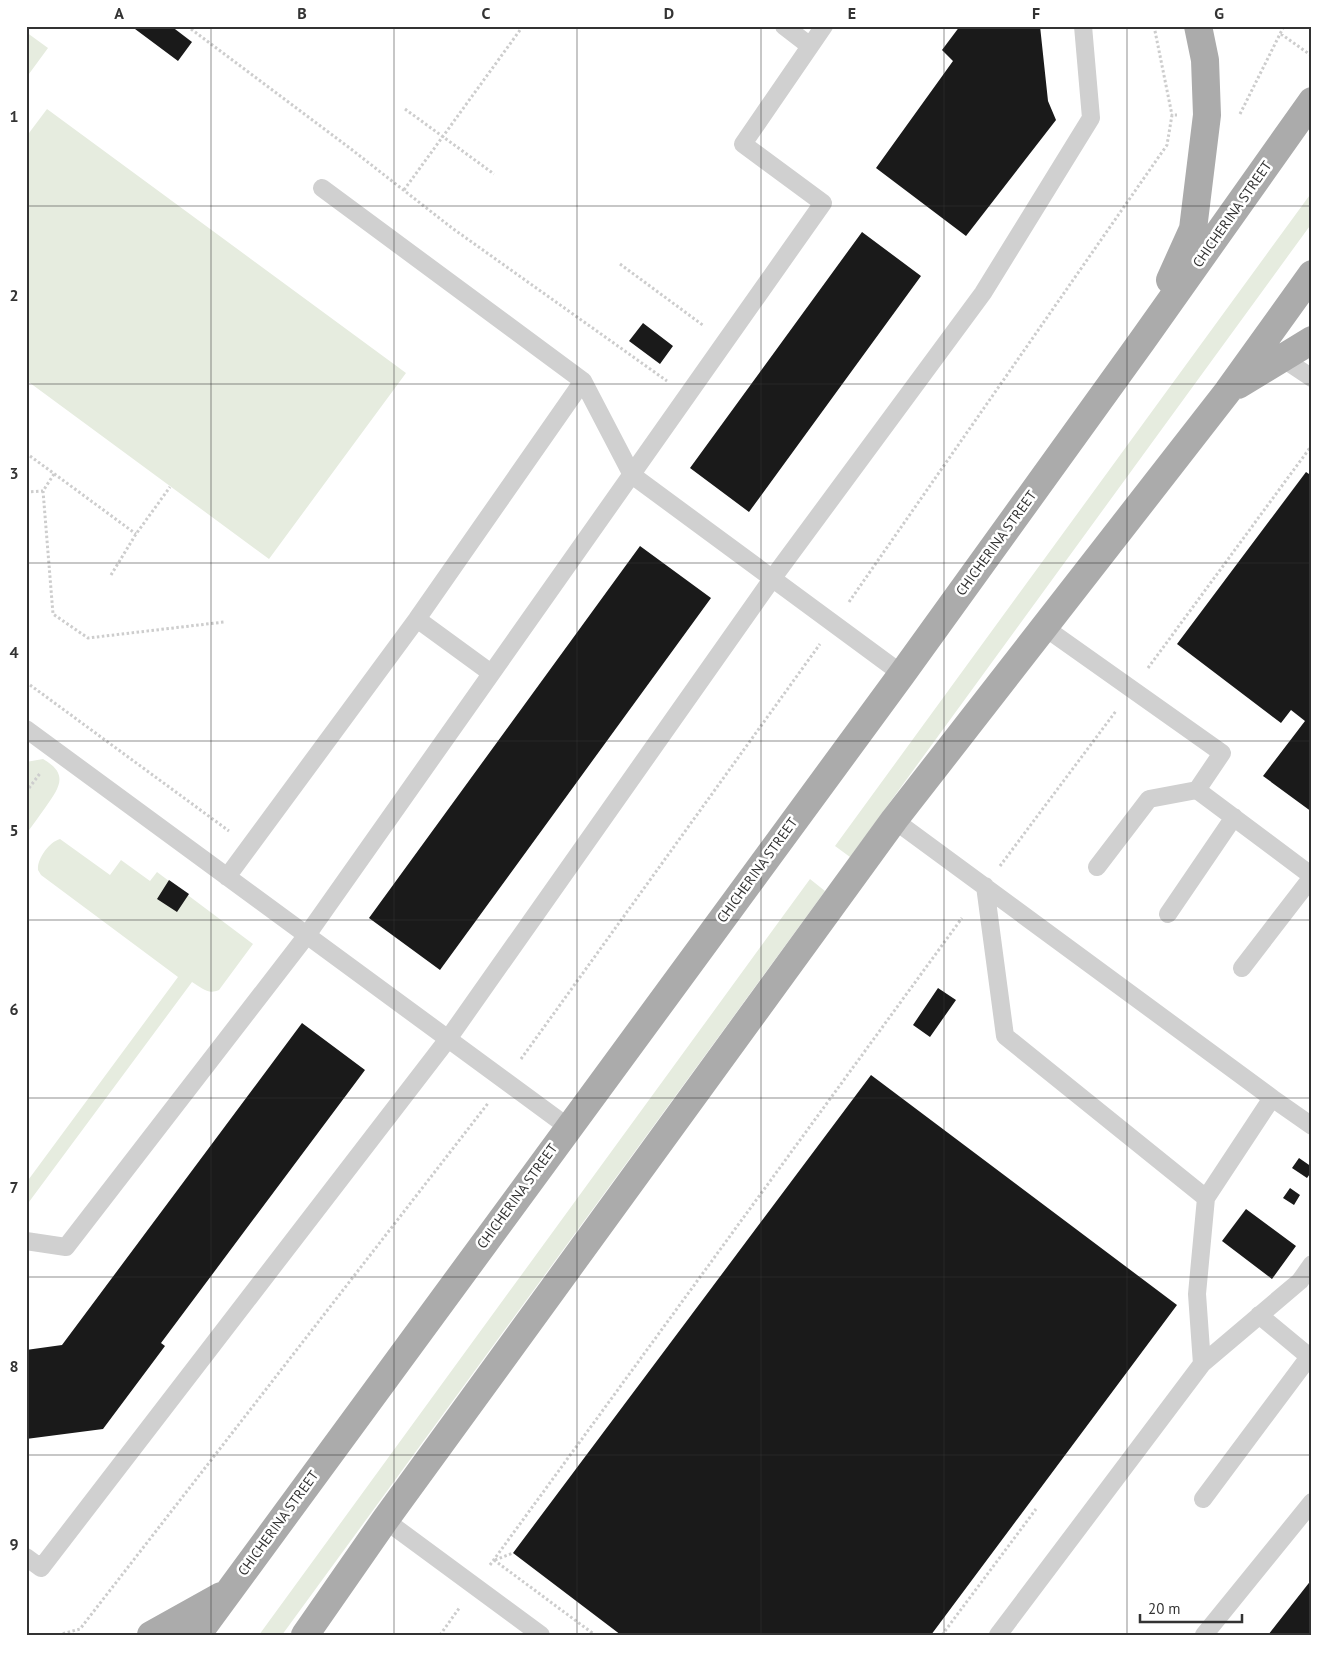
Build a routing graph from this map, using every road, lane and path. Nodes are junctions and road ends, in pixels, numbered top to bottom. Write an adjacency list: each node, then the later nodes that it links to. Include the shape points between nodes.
1 (187, 26): 19 (path)
2 (523, 26): 16 (path)
3 (784, 26): 10 (lane)
4 (824, 26): 10 (lane)
5 (1083, 26): 39 (lane, via 1091,118 983,293)
6 (1154, 26): 15 (path)
7 (1198, 26): 14 (main road, via 1205,60)
8 (1284, 26): 9 (path)
9 (1281, 34): 11 (path); 14 (path, via 1239,115)
10 (810, 46): 24 (lane, via 743,144 824,203)
11 (1312, 56)
12 (1312, 101): 23 (main road, CHICHERINA STREET)
13 (405, 109): 16 (path)
14 (1208, 114): 15 (path); 23 (main road, via 1193,229)
15 (1172, 115): 42 (path, via 1166,145)
16 (443, 137): 17 (path); 19 (path)
17 (494, 174)
18 (322, 188): 27 (lane)
19 (404, 190): 29 (path, via 452,228)
20 (620, 264): 24 (path)
21 (1312, 274): 28 (main road)
22 (1312, 340): 25 (main road)
23 (1142, 341): 45 (main road, CHICHERINA STREET)
24 (725, 342): 29 (lane)
25 (1282, 358): 26 (lane); 28 (main road)
26 (1312, 378)
27 (583, 381): 33 (lane); 40 (lane)
28 (1228, 391): 43 (main road)
29 (688, 395): 33 (lane)
30 (1312, 445): 47 (path)
31 (26, 453): 32 (path)
32 (54, 474): 35 (path); 37 (path)
33 (632, 475): 39 (lane); 44 (lane)
34 (170, 487): 37 (path)
35 (42, 490): 36 (path); 41 (path, via 53,614 88,638)
36 (26, 492)
37 (136, 534): 38 (path)
38 (111, 576)
39 (772, 579): 42 (lane); 60 (lane)
40 (417, 619): 44 (lane); 52 (lane)
41 (224, 622)
42 (834, 624): 45 (lane); 61 (path)
43 (1044, 627): 47 (lane); 51 (main road)
44 (491, 674): 58 (lane)
45 (902, 674): 64 (main road, CHICHERINA STREET)
46 (26, 682): 52 (path)
47 (1132, 690): 49 (lane, via 1222,753); 56 (path)
48 (26, 729): 55 (lane)
49 (1197, 790): 50 (lane); 53 (lane, via 1149,799)
50 (1234, 818): 54 (lane); 57 (lane)
51 (894, 820): 56 (lane); 74 (main road)
52 (250, 846): 55 (lane)
53 (1097, 867)
54 (1312, 876): 59 (lane)
55 (227, 877): 58 (lane)
56 (985, 886): 62 (lane); 65 (lane, via 1004,1036); 77 (path)
57 (1168, 914)
58 (307, 935): 60 (lane); 66 (lane, via 66,1247)
59 (1242, 968)
60 (448, 1039): 61 (lane); 76 (lane, via 41,1568)
61 (505, 1082): 64 (lane); 80 (path, via 80,1629)
62 (1272, 1098): 63 (lane); 65 (lane)
63 (1312, 1126)
64 (568, 1127): 79 (main road, CHICHERINA STREET)
65 (1206, 1198): 70 (lane, via 1197,1294)
66 (26, 1241)
67 (1312, 1264): 68 (lane, via 1300,1281)
68 (1258, 1316): 69 (lane); 70 (lane)
69 (1311, 1356): 71 (lane)
70 (1202, 1364): 88 (lane)
71 (1203, 1498)
72 (1312, 1502): 89 (lane)
73 (1036, 1509): 87 (path)
74 (385, 1520): 78 (lane); 83 (main road)
75 (513, 1553): 77 (path)
76 (26, 1557)
77 (494, 1560): 78 (path); 86 (path)
78 (475, 1586): 84 (path); 85 (lane)
79 (227, 1593): 81 (main road); 82 (main road, CHICHERINA STREET)
80 (58, 1635)
81 (151, 1635)
82 (196, 1635)
83 (305, 1635)
84 (440, 1635)
85 (541, 1635)
86 (595, 1635)
87 (942, 1635)
88 (998, 1635)
89 (1204, 1635)

